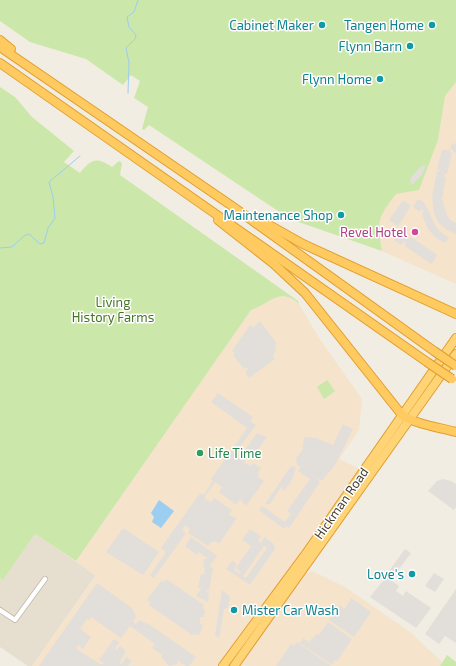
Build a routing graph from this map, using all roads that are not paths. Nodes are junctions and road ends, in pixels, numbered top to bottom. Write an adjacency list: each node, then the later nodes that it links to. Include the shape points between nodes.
1 (0, 40): 4 (highway)
2 (0, 47): 4 (highway)
3 (0, 63): 5 (highway)
4 (40, 74): 6 (highway)
5 (170, 180): 11 (highway, bridge); 12 (highway, via 274,264 305,293)
6 (232, 206): 7 (highway, via 302,244); 10 (highway, bridge)
7 (456, 314)
8 (456, 338): 12 (highway, Hickman Road)
9 (456, 354): 13 (highway, Hickman Road)
10 (456, 366)
11 (454, 381)
12 (402, 415): 13 (highway); 17 (highway, Hickman Road)
13 (410, 420): 14 (highway); 18 (highway, Hickman Road)
14 (456, 432)
15 (45, 579): 16 (street, via 15,620)
16 (0, 610)
17 (226, 666)
18 (234, 666)

